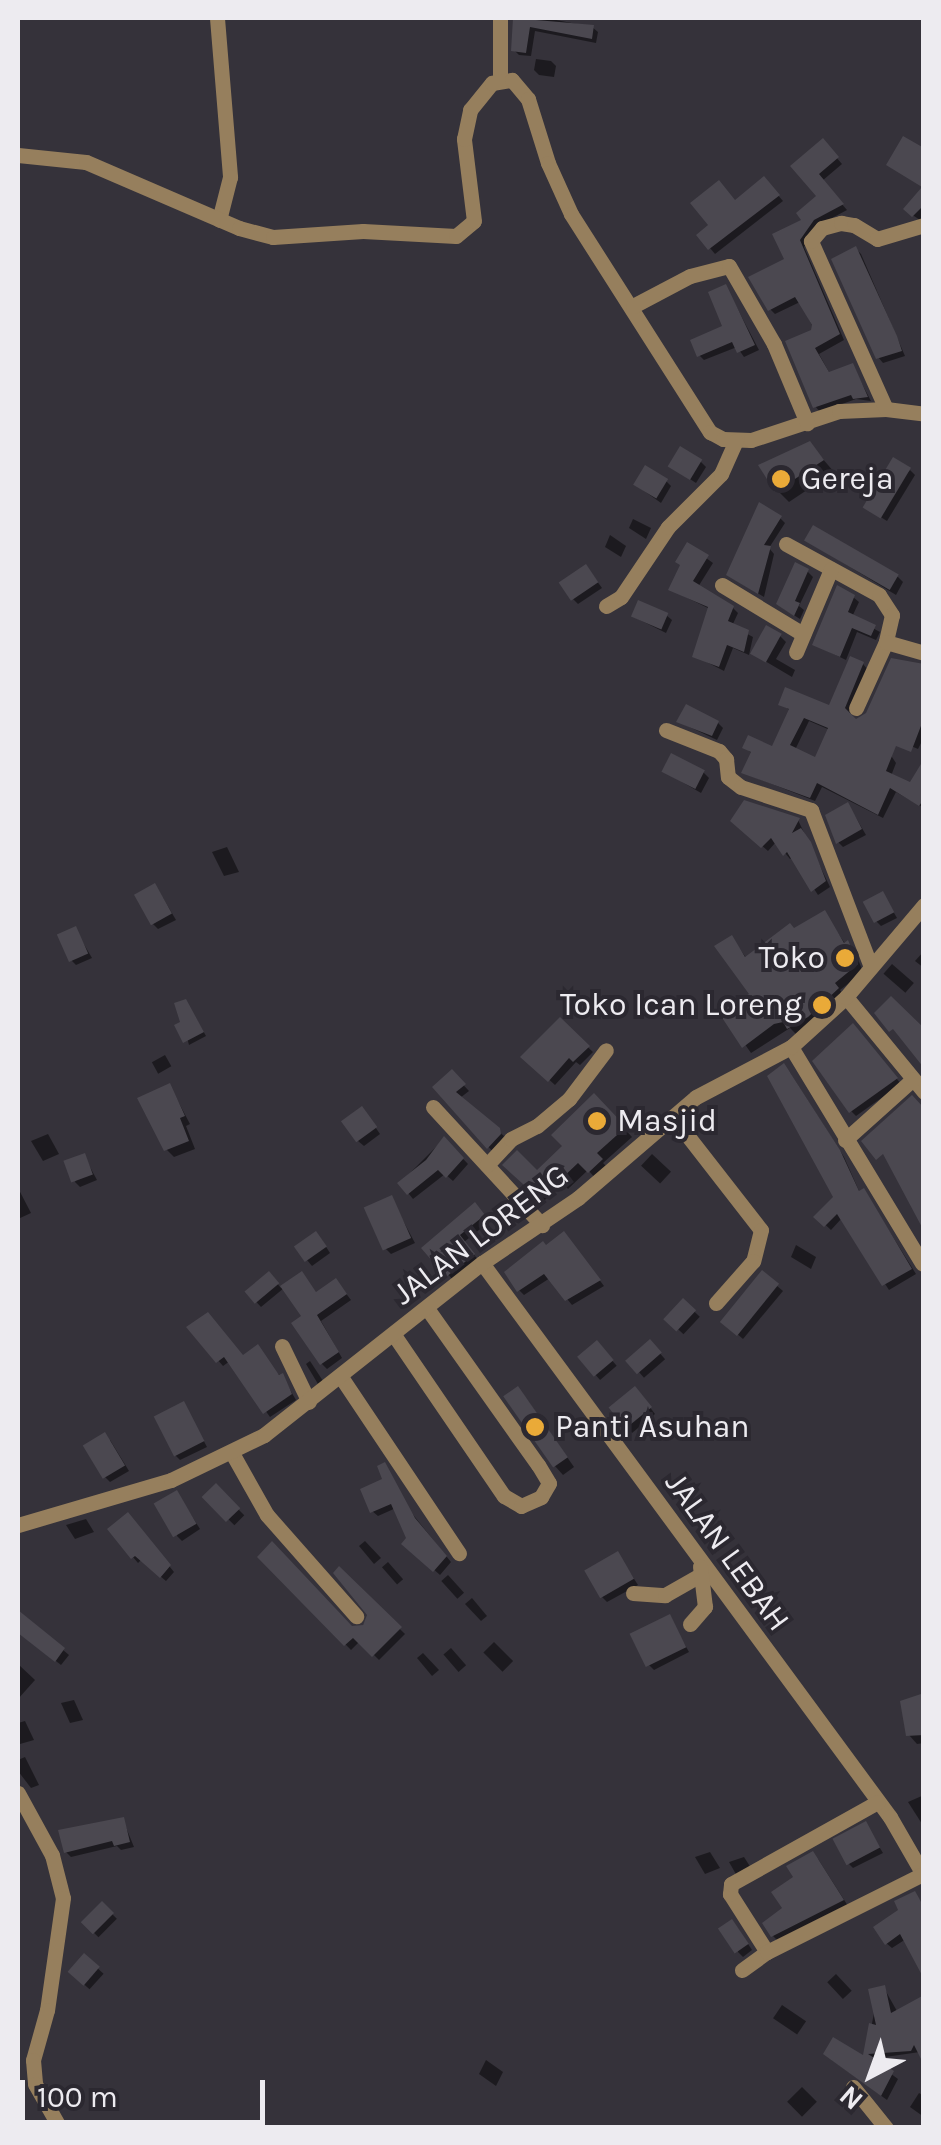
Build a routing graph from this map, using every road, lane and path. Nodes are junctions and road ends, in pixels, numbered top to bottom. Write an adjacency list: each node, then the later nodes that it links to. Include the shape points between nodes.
1 (217, 18): 5 (street, via 230,177)
2 (500, 18): 3 (street)
3 (500, 79): 5 (street, via 476,101 465,125 475,210 462,234 363,231 273,238); 7 (street, via 524,89 571,214)
4 (18, 155): 5 (street, via 86,162)
5 (219, 220)
6 (924, 225): 8 (street, via 877,239 841,224 822,228 811,241)
7 (633, 306): 10 (street, via 690,276 729,266 774,344); 11 (street, via 710,432)
8 (886, 409): 9 (street); 10 (street, via 839,411)
9 (924, 414)
10 (807, 423): 11 (street)
11 (736, 441): 15 (street, via 721,474 668,527 622,597)
12 (786, 544): 13 (street)
13 (830, 570): 16 (street); 17 (street, via 888,604)
14 (722, 585): 16 (street)
15 (606, 606)
16 (804, 634): 18 (street)
17 (886, 642): 19 (street); 20 (street)
18 (796, 652)
19 (924, 652)
20 (856, 708)
21 (666, 730): 23 (street, via 719,750 728,777 741,786 810,810)
22 (924, 905): 23 (street, JALAN LORENG)
23 (871, 967): 24 (street, JALAN LORENG)
24 (846, 997): 25 (street, JALAN LORENG); 27 (street)
25 (791, 1047): 29 (street, JALAN LORENG, via 722,1082); 30 (street)
26 (606, 1050): 31 (street, via 569,1098)
27 (918, 1085): 30 (street)
28 (433, 1108): 31 (street)
29 (673, 1117): 32 (street, JALAN LORENG); 35 (street, via 761,1230 753,1260)
30 (845, 1140): 34 (street)
31 (487, 1165): 32 (street)
32 (542, 1225): 33 (street, JALAN LORENG)
33 (482, 1263): 36 (street, JALAN LORENG); 44 (street, JALAN LEBAH)
34 (922, 1264)
35 (716, 1303)
36 (427, 1308): 37 (street, JALAN LORENG); 37 (street, via 538,1465 548,1483 541,1496 521,1506 504,1496)
37 (394, 1334): 39 (street, JALAN LORENG)
38 (282, 1346): 40 (street)
39 (341, 1377): 40 (street, JALAN LORENG); 43 (street)
40 (309, 1402): 41 (street, JALAN LORENG)
41 (232, 1454): 42 (street, JALAN LORENG, via 171,1480); 46 (street, via 267,1515)
42 (18, 1525)
43 (459, 1554)
44 (700, 1568): 45 (street, via 665,1595); 47 (street, via 705,1607); 49 (street, JALAN LEBAH)
45 (633, 1593)
46 (356, 1616)
47 (690, 1624)
48 (18, 1793): 54 (street, via 52,1856 63,1898 33,2060 35,2084)
49 (878, 1802): 50 (street, JALAN LEBAH); 51 (street, via 731,1884 730,1894)
50 (923, 1875): 51 (street)
51 (766, 1952): 52 (street)
52 (742, 1970)
53 (853, 2088): 55 (street)
54 (60, 2128)
55 (886, 2128)

